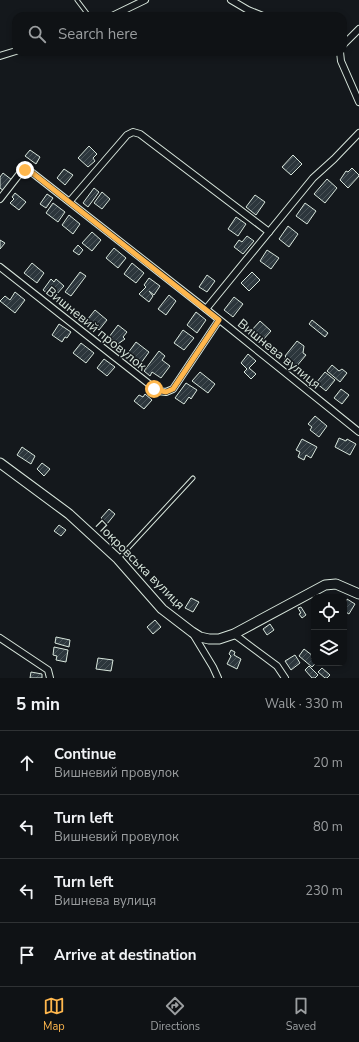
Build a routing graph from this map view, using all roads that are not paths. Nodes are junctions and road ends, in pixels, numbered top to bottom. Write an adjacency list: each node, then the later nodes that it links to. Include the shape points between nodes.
1 (77, 0): 4 (lane)
2 (145, 0): 5 (street)
3 (231, 0): 6 (street)
4 (86, 12)
5 (120, 12)
6 (253, 12)
7 (359, 29): 8 (street)
8 (347, 41)
9 (12, 52): 10 (street)
10 (0, 56)
11 (340, 56): 12 (street)
12 (359, 102)
13 (359, 133): 16 (street, via 313,178)
14 (0, 199): 15 (street, Вишнева вулиця, via 25,170 30,171)
15 (70, 202): 16 (street, via 127,135 133,132 140,134); 18 (street, Вишнева вулиця)
16 (269, 232): 18 (street)
17 (0, 267): 19 (street, Вишневий провулок, via 158,391 166,392 173,389)
18 (206, 309): 19 (street, Вишнева вулиця)
19 (219, 320): 20 (street, Вишнева вулиця)
20 (359, 432)
21 (0, 463): 23 (street, Покровська вулиця, via 69,514)
22 (193, 478): 23 (lane)
23 (118, 559): 25 (street, Покровська вулиця, via 162,609)
24 (359, 594): 26 (street, Покровська вулиця, via 336,584 325,585)
25 (192, 632): 26 (street, Покровська вулиця, via 209,639); 29 (street)
26 (234, 634): 30 (street, via 277,666)
27 (0, 638): 28 (street, via 45,668)
28 (50, 678)
29 (218, 678)
30 (286, 678)

